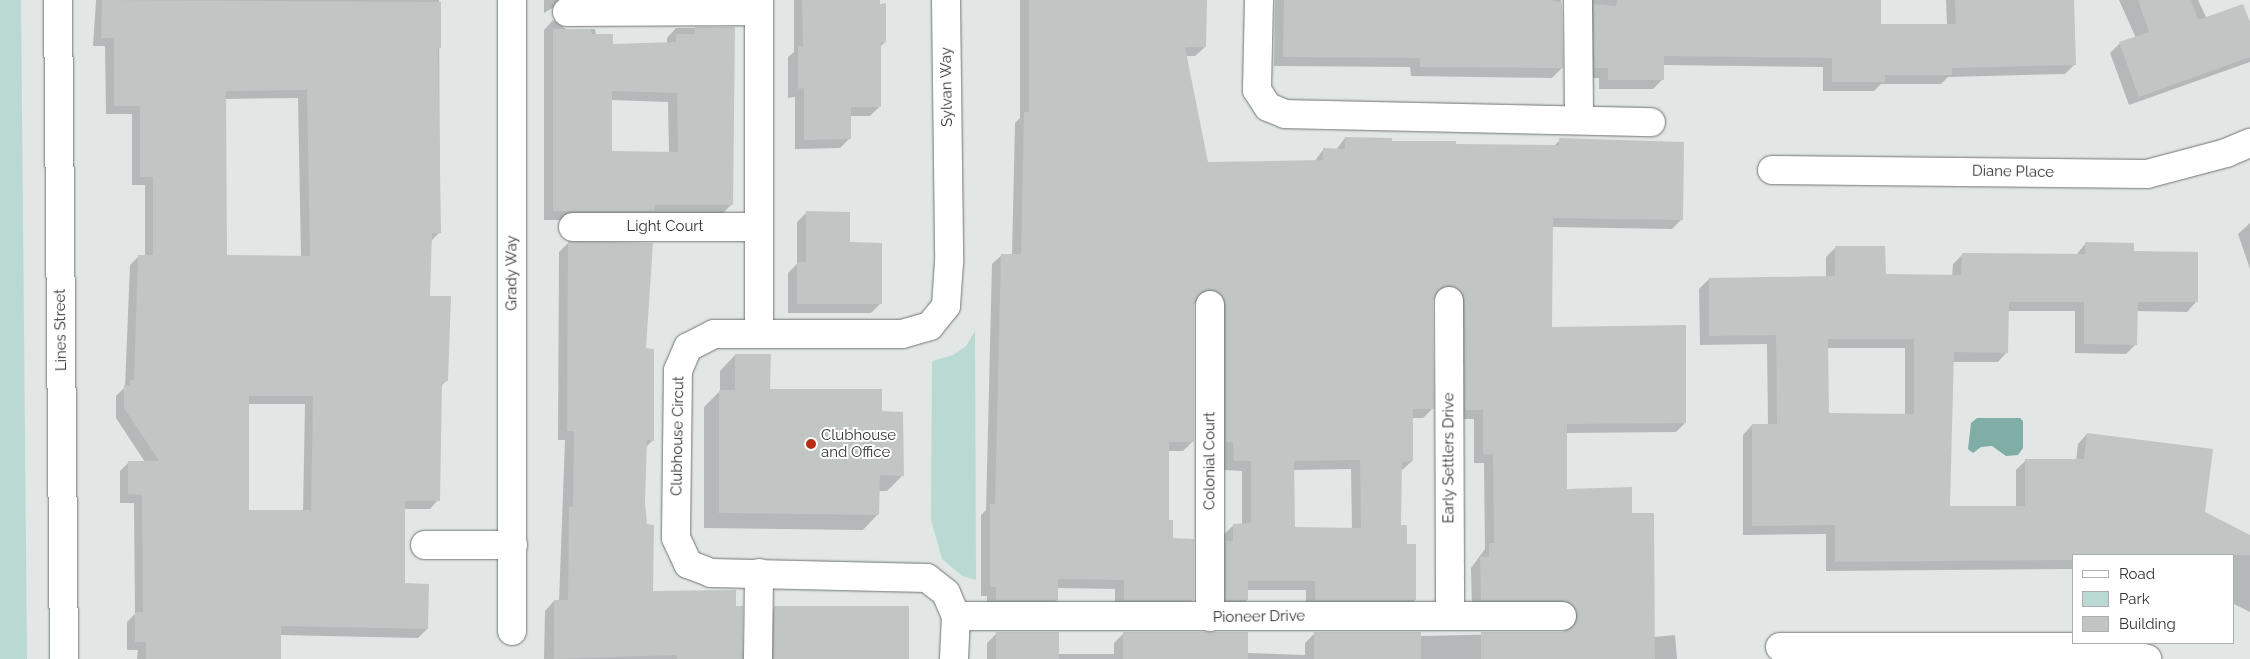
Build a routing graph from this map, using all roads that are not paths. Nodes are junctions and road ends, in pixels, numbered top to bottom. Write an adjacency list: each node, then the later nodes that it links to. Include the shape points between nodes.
1 (58, 0): 27 (street, Lines Street)
2 (512, 0): 19 (street, Grady Way)
3 (946, 0): 12 (street, Sylvan Way)
4 (1259, 0): 8 (street, via 1257,90 1268,107 1285,114)
5 (1578, 0): 8 (street)
6 (759, 5): 7 (street); 14 (street)
7 (567, 12)
8 (1579, 120): 9 (street)
9 (1651, 122)
10 (2250, 143): 11 (street, Diane Place, via 2226,153 2147,174)
11 (1772, 170)
12 (948, 175): 17 (street, Clubhouse Circut, via 946,306 930,326 902,334)
13 (573, 226): 14 (street, Light Court)
14 (757, 227): 17 (street)
15 (1449, 301): 21 (street, Early Settlers Drive)
16 (1210, 305): 24 (street, Colonial Court)
17 (759, 332): 20 (street, Clubhouse Circut, via 714,334 688,347 678,370 676,538 688,564 711,573)
18 (425, 546): 19 (street)
19 (512, 546): 25 (street, Grady Way)
20 (759, 573): 22 (street, Clubhouse Circut, via 927,578 946,593); 28 (street)
21 (1450, 615): 23 (street, Pioneer Drive); 24 (street, Pioneer Drive)
22 (956, 616): 24 (street, Pioneer Drive); 29 (street, Clubhouse Circut)
23 (1562, 616)
24 (1210, 618)
25 (512, 631)
26 (1780, 647): 30 (street, via 2105,647)
27 (64, 659)
28 (758, 659)
29 (954, 659)
30 (2147, 659)

